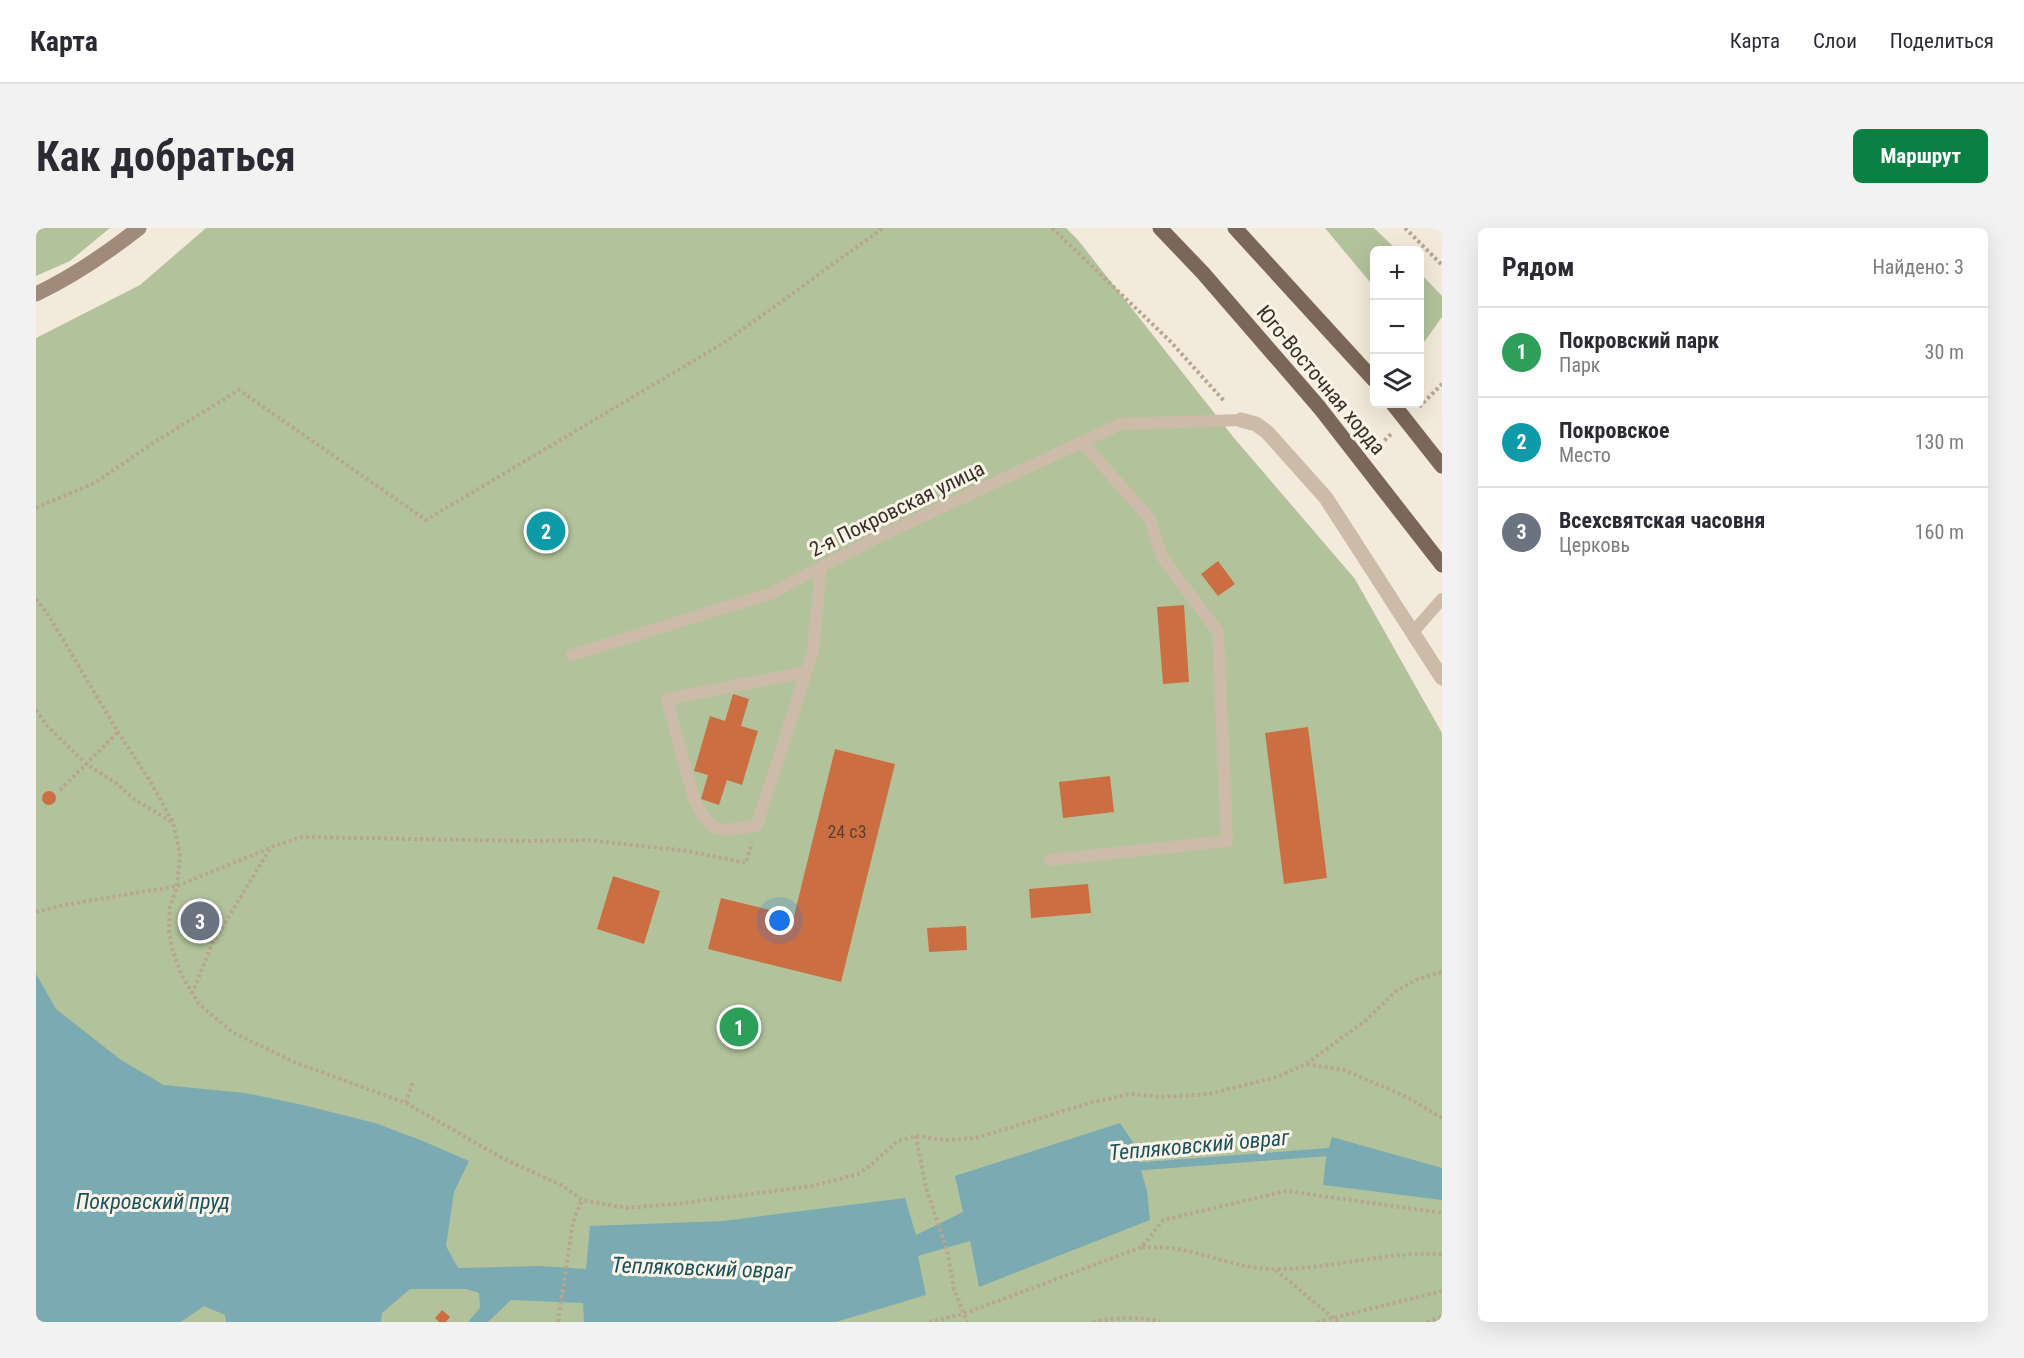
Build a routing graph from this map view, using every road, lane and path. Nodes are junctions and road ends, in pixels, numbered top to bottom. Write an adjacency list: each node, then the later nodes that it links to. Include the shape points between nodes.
1 (139, 228): 8 (main road, via 67,280)
2 (883, 228): 18 (path, via 725,342 426,520 239,390 96,482)
3 (1052, 228): 13 (path, via 1170,341)
4 (1160, 228): 19 (main road, Юго-Восточная хорда, bridge, via 1319,407)
5 (1234, 228): 9 (main road, Юго-Восточная хорда)
6 (1405, 228): 7 (path)
7 (1442, 265)
8 (36, 294)
9 (1370, 374)
10 (1442, 384): 12 (path)
11 (1396, 408): 17 (main road, Юго-Восточная хорда, bridge)
12 (1417, 409)
13 (1241, 420): 15 (lane, 2-я Покровская улица, via 1121,424); 23 (street, via 1267,432 1326,498)
14 (1392, 433): 16 (path)
15 (1082, 442): 20 (lane, 2-я Покровская улица); 34 (lane, via 1150,519 1162,557 1218,632 1227,841)
16 (1376, 449)
17 (1442, 466)
18 (36, 508)
19 (1442, 565)
20 (821, 567): 24 (lane, 2-я Покровская улица, via 772,593); 25 (lane, via 813,651)
21 (36, 599): 28 (path)
22 (1442, 599): 23 (lane)
23 (1413, 632): 26 (street)
24 (572, 655)
25 (806, 672): 32 (lane); 32 (lane, via 667,699 700,814 710,825 724,831)
26 (1441, 674)
27 (36, 710): 29 (path)
28 (118, 732): 29 (path); 31 (path)
29 (86, 764): 30 (path); 31 (path)
30 (60, 790)
31 (172, 822): 35 (path, via 180,854)
32 (757, 825): 33 (path, via 746,863 587,840 302,837)
33 (271, 847): 35 (path); 38 (path, via 212,944)
34 (1050, 861)
35 (177, 886): 36 (path); 38 (path, via 170,907 169,932 182,976)
36 (36, 912)
37 (1442, 972): 39 (path, via 1418,978 1396,991 1365,1021)
38 (192, 994): 41 (path, via 232,1032 294,1062)
39 (1306, 1064): 42 (path, via 1344,1070 1407,1097); 43 (path, via 1277,1077 1209,1094 1131,1095 1089,1103 976,1138 945,1140)
40 (413, 1081): 41 (path)
41 (406, 1103): 44 (path, via 502,1158 561,1185)
42 (1442, 1118)
43 (916, 1136): 44 (path, via 898,1141 858,1174 812,1186 627,1208); 50 (path, via 926,1188)
44 (582, 1200): 53 (path, via 573,1222)
45 (1442, 1213): 46 (path, via 1286,1191 1163,1220)
46 (1142, 1247): 48 (path, via 1178,1249); 50 (path)
47 (1442, 1254): 48 (path, via 1370,1257)
48 (1276, 1270): 52 (path)
49 (1442, 1291): 52 (path)
50 (963, 1314): 54 (path); 55 (path)
51 (1442, 1317): 60 (path)
52 (1332, 1318): 58 (path); 59 (path)
53 (558, 1322)
54 (929, 1322)
55 (966, 1322)
56 (1093, 1322): 57 (path)
57 (1160, 1322)
58 (1317, 1322)
59 (1338, 1322)
60 (1427, 1322)

